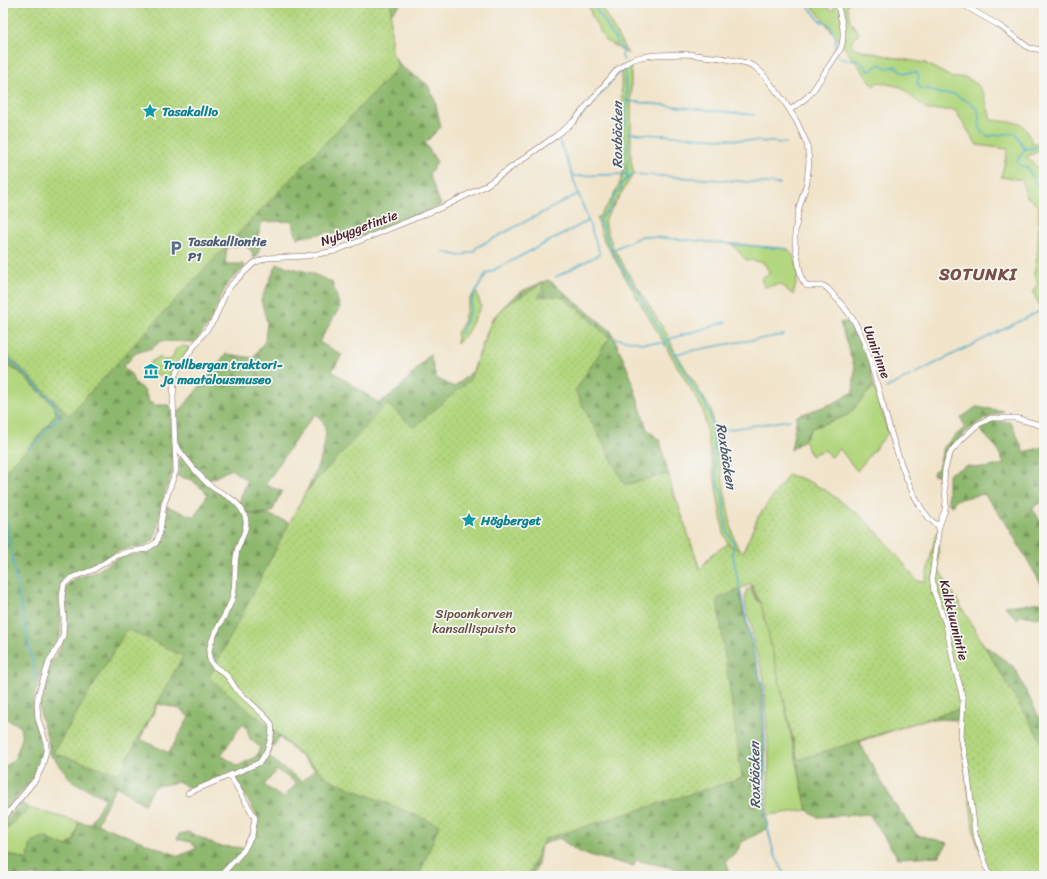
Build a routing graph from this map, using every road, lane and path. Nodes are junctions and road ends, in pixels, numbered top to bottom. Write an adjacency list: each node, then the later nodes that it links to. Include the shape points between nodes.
1 (837, 3): 4 (street, via 843,33 840,51 806,98)
2 (960, 3): 3 (street, via 1000,26 1029,48)
3 (1044, 50)
4 (790, 110): 6 (street, Nybyggetintie, via 763,74 747,63 706,55 641,56 618,70 565,128 472,193 335,251 259,260 230,286 214,320 178,370 173,387); 7 (street, Uunirinne, via 804,136 808,152 807,182 795,232 801,277 807,286 827,288 857,326 873,368 903,470 925,516)
5 (1044, 426): 7 (street, Kalkkiuunintie, via 1015,418 991,418 977,425 961,440 948,458 944,481 945,510)
6 (176, 446): 8 (street, via 206,482 238,504 246,523 234,565 235,583 232,598 210,643 209,655 214,666 225,673 240,692 271,722 272,728 265,754 259,763); 10 (street, Nybyggetintie, via 176,470 164,504 156,543 146,549 115,556 64,584 63,636 50,662 36,705 46,743 42,768 36,779)
7 (939, 526): 12 (street, Kalkkiuunintie, via 932,585 946,625 961,690 961,736 975,833)
8 (230, 775): 9 (street); 11 (street, via 255,818 252,835 244,850)
9 (188, 793)
10 (3, 818)
11 (224, 873)
12 (990, 876)

